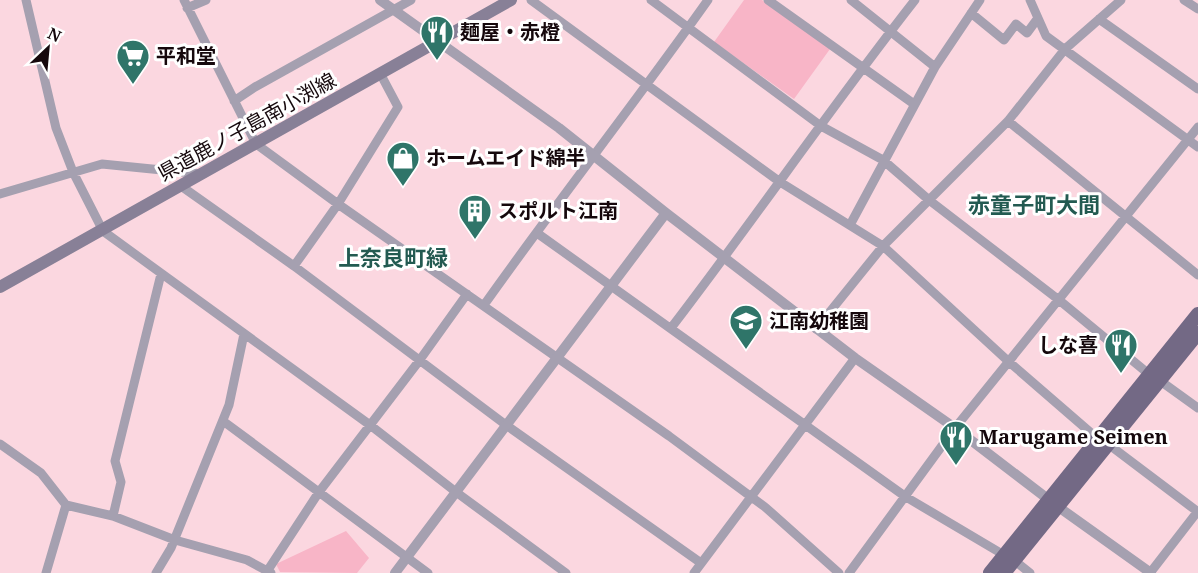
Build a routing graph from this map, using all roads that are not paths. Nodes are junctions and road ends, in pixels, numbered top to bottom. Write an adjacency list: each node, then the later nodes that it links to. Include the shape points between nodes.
1 (26, 0): 41 (street, via 53,116)
2 (206, 0): 16 (street)
3 (380, 0): 18 (street)
4 (411, 0): 18 (street)
5 (511, 0): 24 (main road, 県道鹿ノ子島南小渕線)
6 (531, 0): 29 (street)
7 (651, 0): 22 (street)
8 (708, 0): 22 (street)
9 (768, 0): 26 (street)
10 (851, 0): 23 (street)
11 (915, 0): 23 (street)
12 (980, 0): 19 (street)
13 (1030, 0): 20 (street)
14 (1121, 0): 21 (street)
15 (1184, 0): 17 (street)
16 (185, 4): 31 (street)
17 (1198, 9)
18 (393, 10): 24 (street); 31 (street)
19 (971, 13): 20 (street, via 1004,40 1016,24 1027,33); 27 (street)
20 (1038, 18): 25 (street, via 1046,36)
21 (1099, 19): 25 (street); 30 (street)
22 (688, 27): 29 (street); 34 (street)
23 (890, 32): 26 (street); 27 (street)
24 (437, 43): 28 (main road, 県道鹿ノ子島南小渕線); 39 (street)
25 (1065, 49): 33 (street); 36 (street)
26 (863, 67): 32 (street); 34 (street)
27 (935, 67): 32 (street)
28 (381, 75): 37 (main road, 県道鹿ノ子島南小渕線); 47 (street, via 398,107)
29 (648, 85): 39 (street); 43 (street)
30 (1198, 89)
31 (234, 101): 37 (street)
32 (914, 104): 40 (street)
33 (1008, 120): 46 (street); 49 (street)
34 (821, 126): 40 (street); 43 (street)
35 (1198, 127): 36 (street)
36 (1187, 140): 38 (street); 49 (street)
37 (256, 144): 42 (main road, 県道鹿ノ子島南小渕線); 47 (street)
38 (1198, 147)
39 (594, 155): 48 (street); 52 (street)
40 (883, 160): 46 (street); 50 (street)
41 (73, 172): 42 (street, via 102,164); 45 (street); 51 (street)
42 (202, 174): 44 (main road, 県道鹿ノ子島南小渕線)
43 (780, 182): 50 (street); 54 (street)
44 (181, 186): 51 (main road, 県道鹿ノ子島南小渕線); 55 (street)
45 (0, 194)
46 (929, 200): 53 (street); 61 (street)
47 (338, 204): 55 (street); 60 (street)
48 (666, 213): 54 (street); 59 (street)
49 (1126, 217): 57 (street); 61 (street)
50 (850, 225): 53 (street)
51 (103, 231): 56 (street); 58 (main road, 県道鹿ノ子島南小渕線)
52 (537, 233): 59 (street); 62 (street)
53 (883, 246): 65 (street); 71 (street)
54 (725, 258): 64 (street); 65 (street)
55 (294, 266): 70 (street)
56 (161, 274): 67 (street); 88 (street, via 115,461 121,482)
57 (1198, 275)
58 (0, 286)
59 (611, 286): 64 (street); 68 (street)
60 (467, 294): 62 (street); 70 (street)
61 (1059, 300): 71 (street); 72 (street)
62 (484, 305): 68 (street)
63 (1198, 314): 72 (main road)
64 (671, 328): 75 (street)
65 (816, 328): 69 (street)
66 (1198, 333): 72 (main road)
67 (244, 334): 74 (street); 76 (street)
68 (556, 357): 77 (street); 83 (street)
69 (855, 358): 75 (street); 78 (street)
70 (419, 361): 76 (street); 77 (street)
71 (1008, 361): 78 (street); 79 (street)
72 (1155, 377): 73 (street); 79 (main road)
73 (1198, 408)
74 (223, 421): 81 (street); 89 (street)
75 (805, 424): 83 (street); 84 (street)
76 (370, 425): 81 (street); 82 (street)
77 (506, 425): 82 (street); 92 (street)
78 (955, 428): 84 (street); 85 (street)
79 (1103, 441): 85 (main road); 87 (street)
80 (0, 444): 86 (street, via 40,473)
81 (319, 492): 90 (street); 93 (street)
82 (456, 492): 90 (street); 98 (street)
83 (752, 497): 92 (street); 100 (street)
84 (906, 497): 91 (street); 101 (street)
85 (1053, 503): 91 (main road); 105 (street)
86 (66, 505): 88 (street); 94 (street)
87 (1198, 512): 105 (street)
88 (113, 516): 89 (street)
89 (175, 540): 93 (street, via 247,560); 95 (street)
90 (406, 557): 96 (street); 97 (street)
91 (1009, 558): 102 (main road); 103 (main road); 104 (street)
92 (701, 563): 99 (street)
93 (268, 572)
94 (46, 573)
95 (156, 573)
96 (395, 573)
97 (428, 573)
98 (566, 573)
99 (694, 573)
100 (839, 573)
101 (849, 573)
102 (990, 573)
103 (1004, 573)
104 (1030, 573)
105 (1150, 573)

